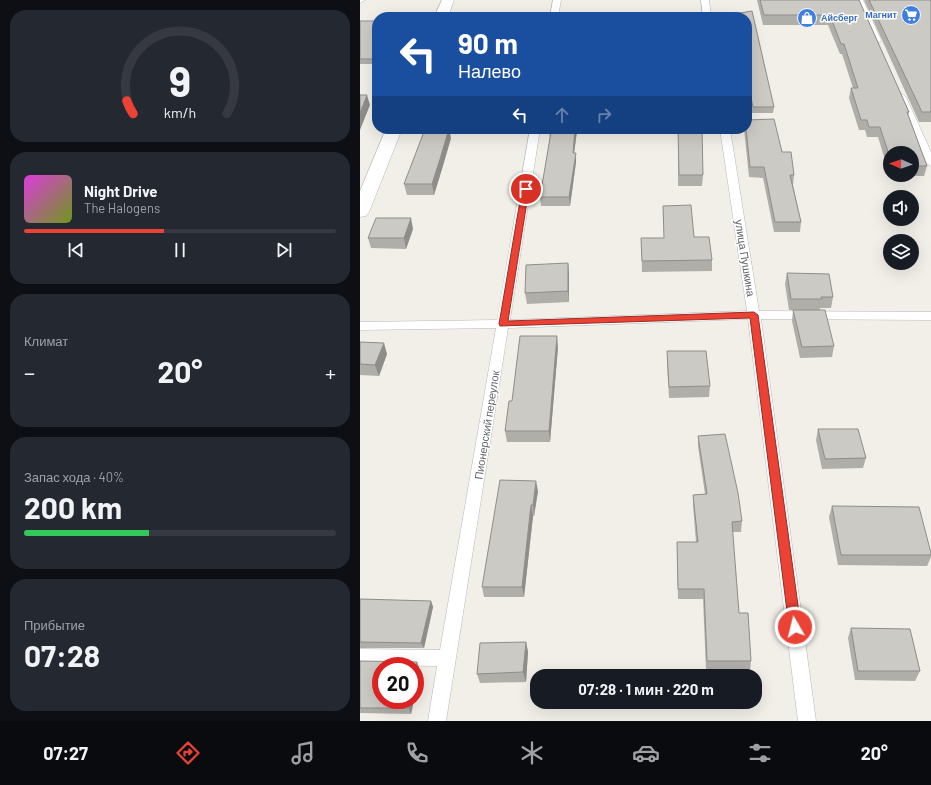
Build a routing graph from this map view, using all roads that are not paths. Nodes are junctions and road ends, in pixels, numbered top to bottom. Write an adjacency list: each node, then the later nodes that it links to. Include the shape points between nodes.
1 (448, 0): 5 (street)
2 (557, 0): 6 (lane)
3 (705, 0): 7 (lane)
4 (859, 0): 8 (lane)
5 (443, 12)
6 (555, 12)
7 (707, 12)
8 (881, 50)
9 (900, 92): 13 (lane)
10 (392, 134): 14 (street)
11 (534, 134): 17 (lane, Пионерский переулок)
12 (726, 134): 15 (lane, улица Пушкина)
13 (931, 163)
14 (360, 212)
15 (754, 315): 16 (lane); 17 (lane); 22 (lane, улица Пушкина)
16 (931, 316)
17 (504, 324): 18 (lane); 20 (lane, Пионерский переулок)
18 (360, 326)
19 (360, 657): 20 (lane)
20 (448, 658): 21 (lane, Пионерский переулок)
21 (437, 721)
22 (807, 721)

